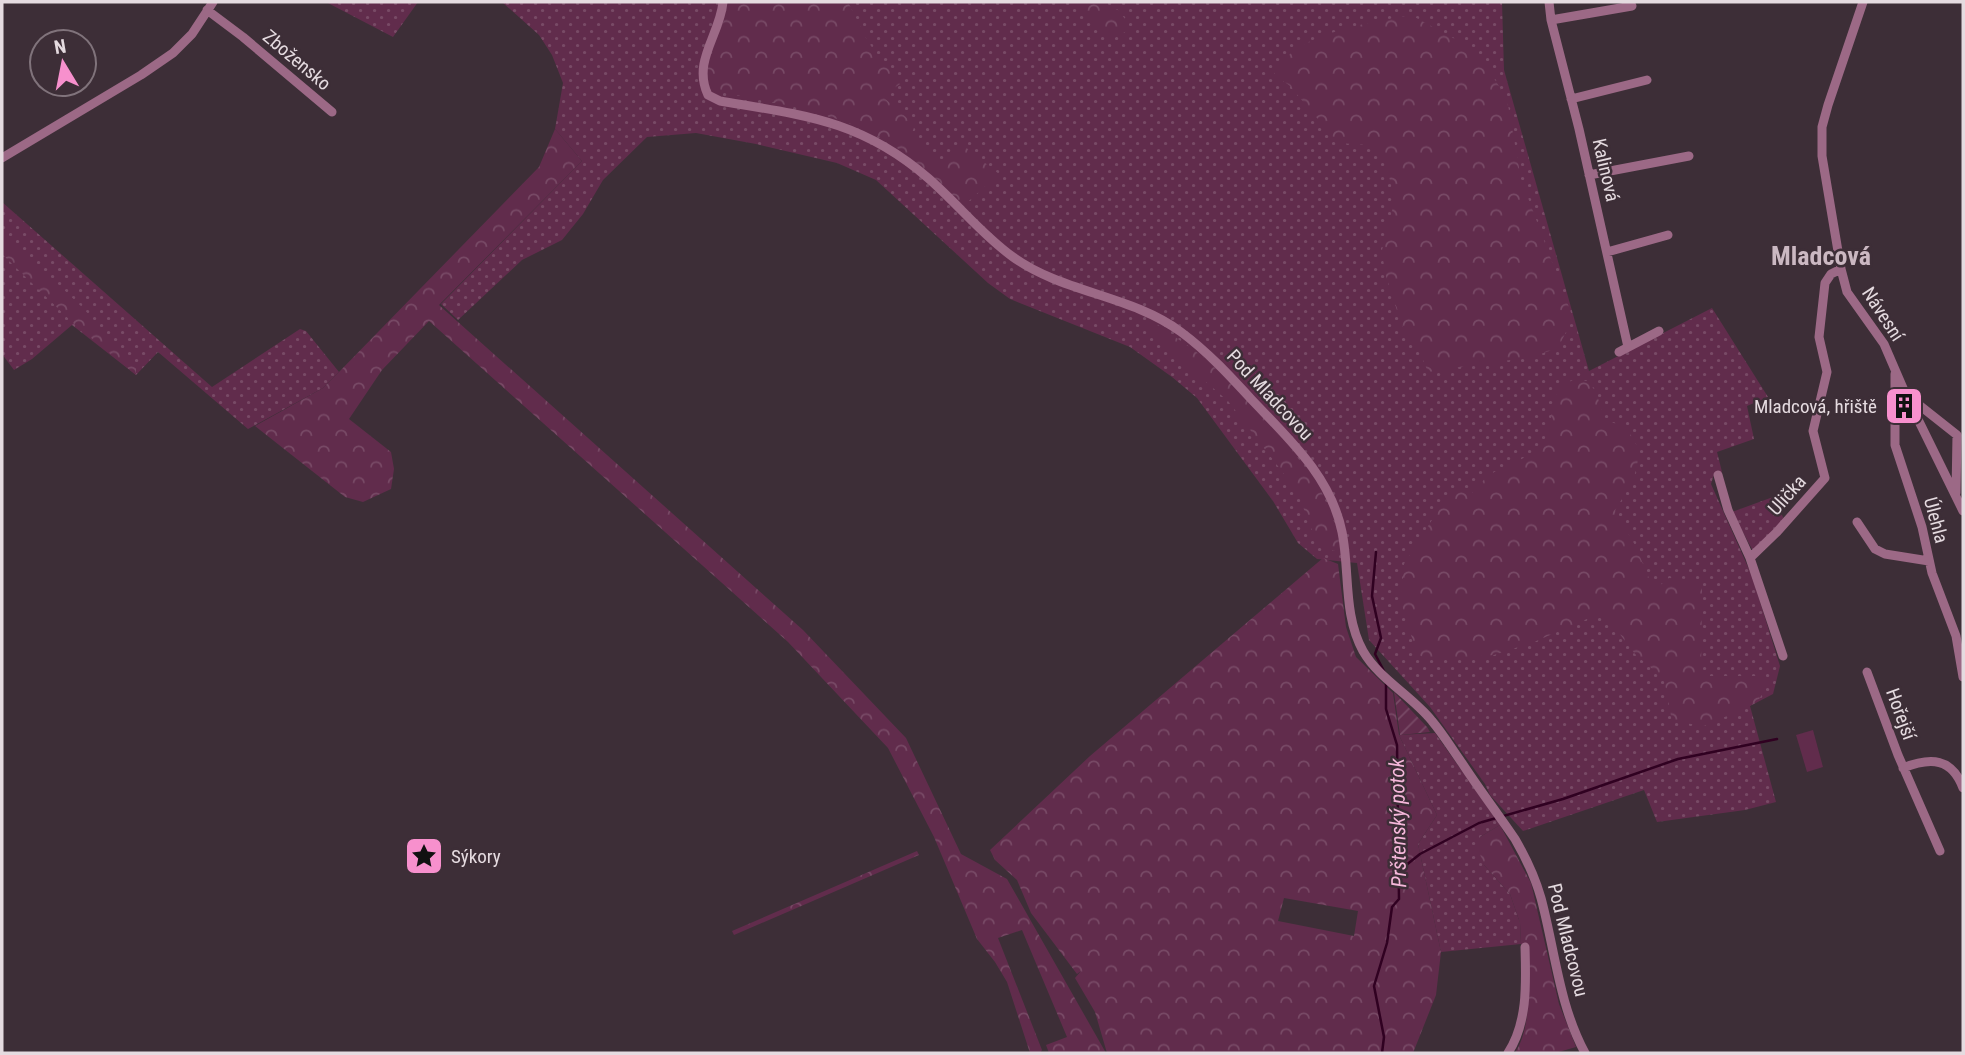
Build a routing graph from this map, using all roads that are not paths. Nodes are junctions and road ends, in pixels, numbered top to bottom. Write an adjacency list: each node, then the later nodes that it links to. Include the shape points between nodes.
1 (723, 2): 34 (street, Pod Mladcovou, via 702,67 708,96 830,121 867,136 928,177 1025,265 1121,302 1181,332 1215,361 1296,447 1325,487 1342,534 1346,584 1357,638 1365,654 1432,721 1524,855 1541,897 1563,997)
2 (1549, 2): 6 (street, Kalinová)
3 (1863, 2): 15 (street, Návesní, via 1822,127 1822,156)
4 (210, 6): 9 (street, Zbožensko); 11 (street, Zbožensko, via 173,53)
5 (1632, 6): 6 (street)
6 (1551, 20): 8 (street, Kalinová)
7 (1647, 80): 8 (street)
8 (1571, 99): 12 (street, Kalinová)
9 (332, 112)
10 (1689, 156): 12 (street)
11 (2, 158)
12 (1589, 175): 14 (street, Kalinová)
13 (1668, 235): 14 (street)
14 (1607, 253): 16 (street, Kalinová, via 1624,349)
15 (1841, 269): 17 (street, Návesní, via 1847,292 1878,332); 24 (street, Ulička, via 1826,280 1819,337 1827,372 1813,431 1824,481)
16 (1659, 331)
17 (1895, 370): 18 (street, Návesní); 25 (street, Úlehla, via 1895,445)
18 (1906, 395): 19 (street); 21 (street, Návesní)
19 (1960, 433): 21 (street)
20 (1718, 475): 24 (street)
21 (1959, 499): 22 (street, Návesní)
22 (1963, 511)
23 (1857, 522): 25 (street, via 1875,550)
24 (1750, 558): 26 (street)
25 (1929, 561): 28 (street, Úlehla, via 1956,636)
26 (1783, 656)
27 (1867, 672): 29 (street, Hořejší)
28 (1963, 677)
29 (1903, 768): 30 (street, Hořejší, via 1942,763 1956,771); 31 (street, Hořejší)
30 (1963, 788)
31 (1941, 851)
32 (1525, 947): 33 (street, via 1523,1018)
33 (1508, 1053)
34 (1582, 1053)

